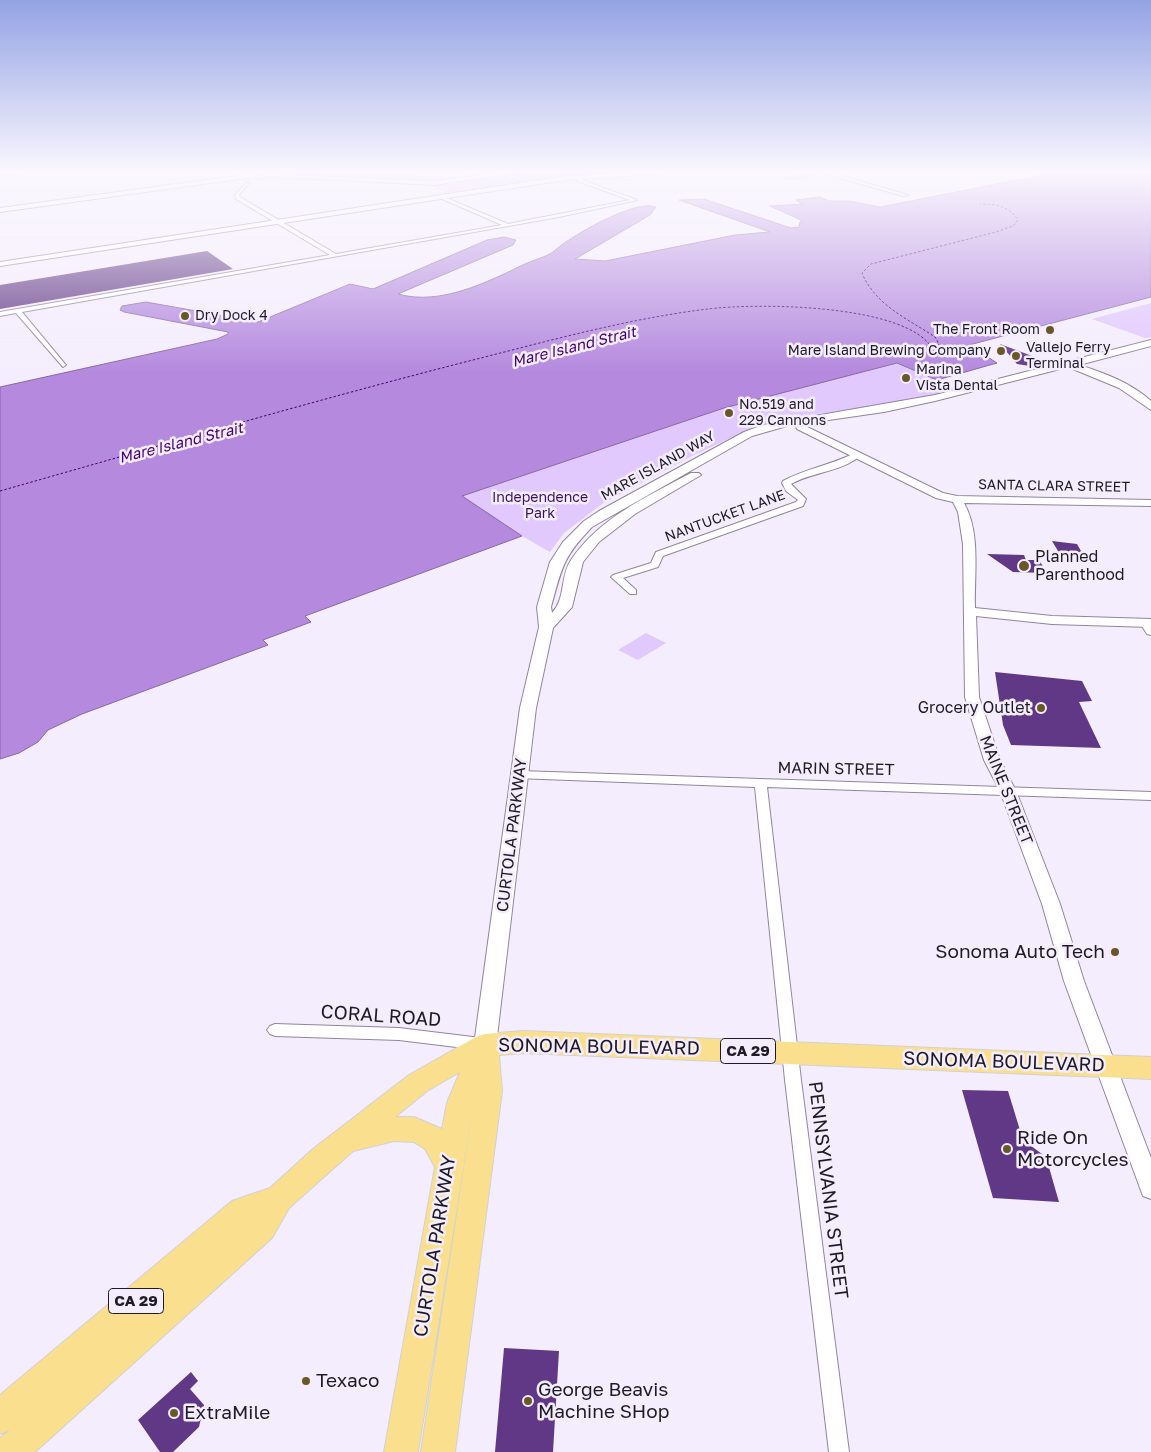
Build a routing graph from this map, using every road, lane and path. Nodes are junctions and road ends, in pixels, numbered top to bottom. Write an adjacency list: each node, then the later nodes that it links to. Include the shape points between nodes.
1 (176, 238): 5 (street)
2 (306, 238): 4 (street)
3 (437, 238): 4 (street)
4 (336, 256): 6 (street)
5 (0, 264)
6 (18, 311): 7 (street); 11 (street)
7 (0, 314)
8 (1151, 343): 10 (main road, MARE ISLAND WAY)
9 (1151, 350): 12 (main road, MARE ISLAND WAY)
10 (1068, 364): 12 (main road); 14 (main road, MARE ISLAND WAY, via 904,405)
11 (63, 366)
12 (1080, 368): 13 (main road, via 1122,386 1142,397); 14 (main road, MARE ISLAND WAY, via 923,408)
13 (1151, 407)
14 (796, 424): 15 (street); 18 (main road, MARE ISLAND WAY, via 748,434 616,506 588,524); 22 (main road, MARE ISLAND WAY, via 758,440 639,506 607,528 585,548 576,562 565,608)
15 (856, 456): 16 (street, via 925,491); 19 (street, NANTUCKET LANE, via 786,483 802,499 800,504 660,554 655,565 616,577)
16 (957, 499): 17 (street, SANTA CLARA STREET); 20 (street, MAINE STREET, via 964,512 970,544)
17 (1151, 504)
18 (568, 545): 22 (main road, CURTOLA PARKWAY, via 552,576 544,607)
19 (633, 592)
20 (969, 611): 21 (street); 25 (street, MAINE STREET, via 972,697 992,760)
21 (1149, 626)
22 (546, 627): 23 (main road, CURTOLA PARKWAY, via 528,708)
23 (520, 775): 24 (street, MARIN STREET); 28 (main road, CURTOLA PARKWAY)
24 (761, 783): 25 (street, MARIN STREET); 29 (street, PENNSYLVANIA STREET)
25 (1008, 791): 26 (street, MARIN STREET); 30 (street, MAINE STREET)
26 (1151, 796)
27 (275, 1030): 28 (street, CORAL ROAD, via 399,1034)
28 (485, 1045): 29 (main road, SONOMA BOULEVARD / CA 29, via 524,1042); 32 (main road, SONOMA BOULEVARD / CA 29, via 418,1083); 33 (main road, CURTOLA PARKWAY, via 460,1103); 39 (main road, CURTOLA PARKWAY, via 489,1090)
29 (790, 1053): 30 (main road, SONOMA BOULEVARD / CA 29); 40 (street, PENNSYLVANIA STREET)
30 (1106, 1066): 31 (main road, SONOMA BOULEVARD / CA 29); 34 (street, MAINE STREET)
31 (1151, 1068)
32 (343, 1142): 33 (main road, via 380,1131 410,1128 432,1138); 35 (main road, SONOMA BOULEVARD / CA 29)
33 (449, 1165): 38 (main road, CURTOLA PARKWAY)
34 (1151, 1188)
35 (279, 1198): 36 (main road, SONOMA BOULEVARD / CA 29, via 242,1211); 37 (main road, SONOMA BOULEVARD / CA 29, via 262,1228)
36 (0, 1417)
37 (10, 1452)
38 (401, 1452)
39 (438, 1452)
40 (839, 1452)

